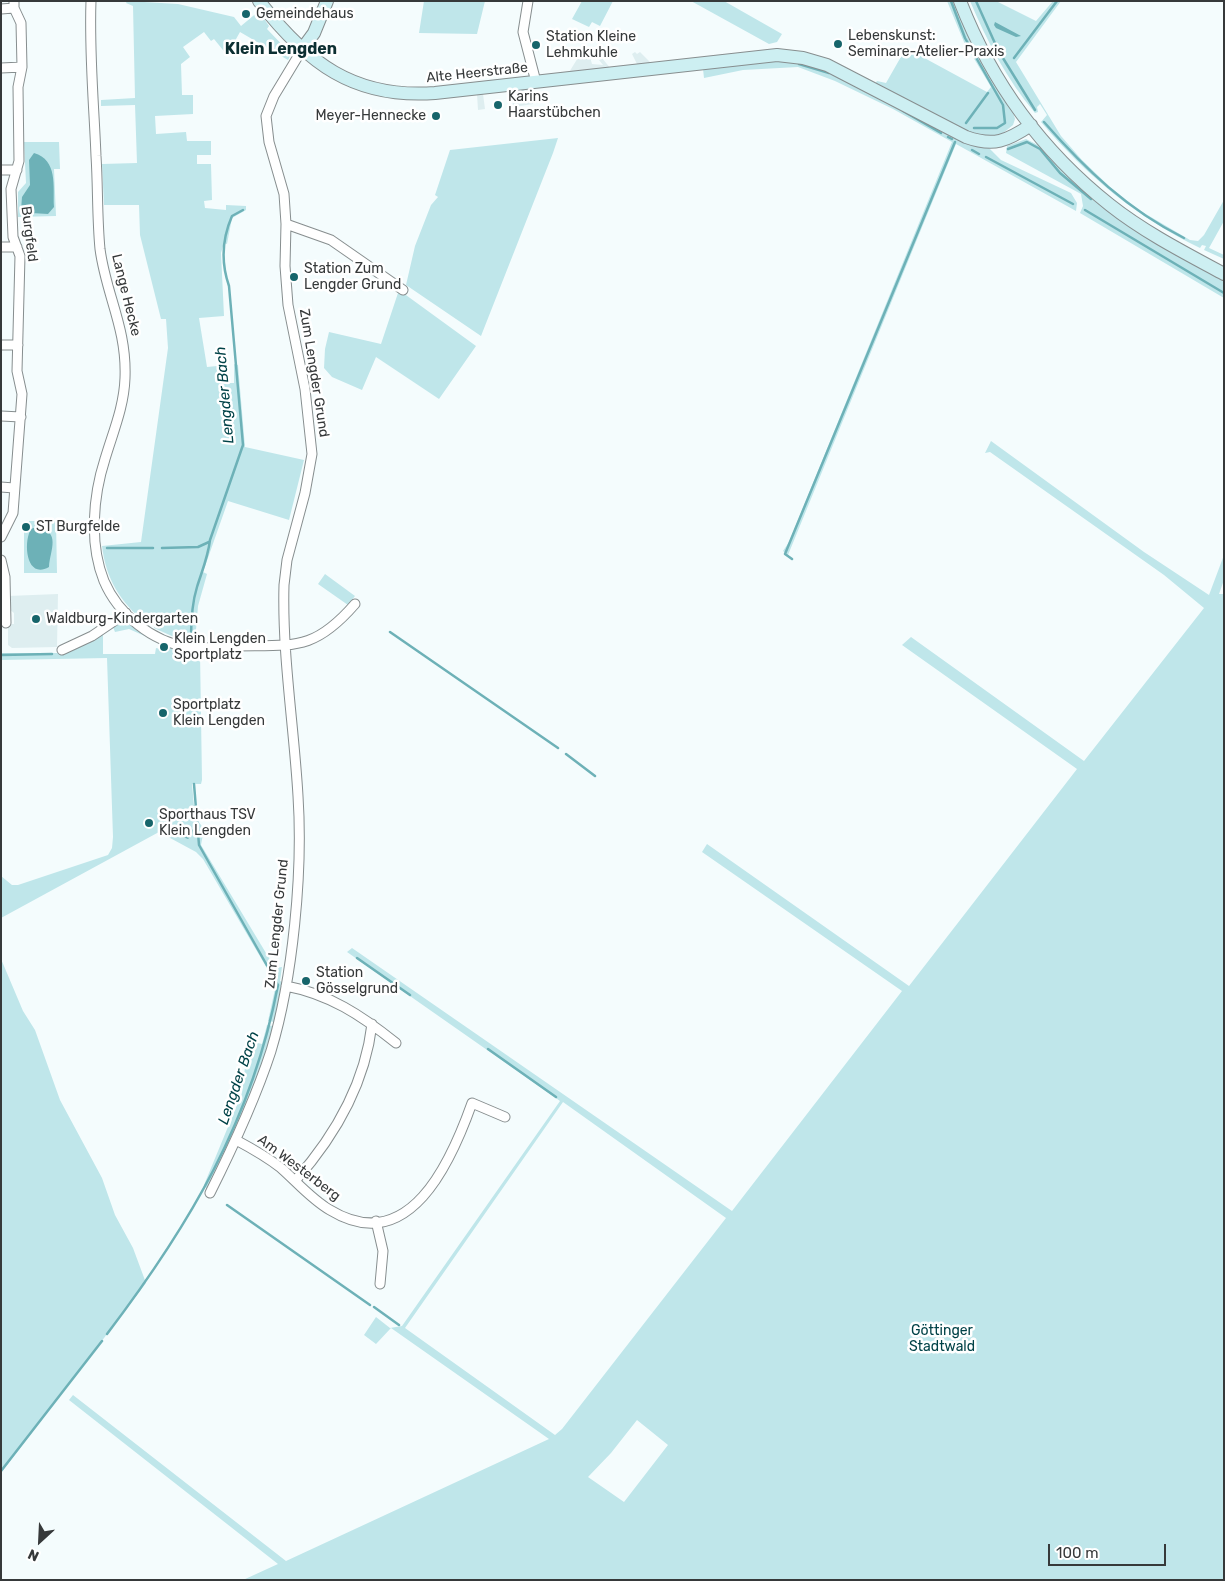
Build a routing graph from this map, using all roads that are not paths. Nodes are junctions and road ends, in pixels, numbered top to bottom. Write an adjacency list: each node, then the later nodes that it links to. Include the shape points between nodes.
1 (91, 1): 29 (street, Lange Hecke, via 100,249 121,324 125,365 120,410 98,487 96,546 104,580)
2 (259, 1): 8 (main road, Alte Heerstraße)
3 (327, 1): 8 (main road, via 314,33)
4 (528, 1): 11 (street, via 524,38)
5 (960, 1): 12 (main road, via 986,60)
6 (14, 5): 7 (street, Burgfeld); 9 (street, Burgfeld, via 21,23)
7 (1, 9)
8 (303, 48): 11 (main road, Alte Heerstraße, via 338,76 388,93 435,93); 15 (street, Zum Lengder Grund, via 274,96 266,116 269,142 284,194)
9 (22, 67): 10 (street); 14 (street, Burgfeld, via 18,87)
10 (1, 68)
11 (536, 82): 12 (main road, Alte Heerstraße, via 777,55 818,61 980,142 1002,141)
12 (1031, 125): 18 (main road, via 1064,163 1111,206)
13 (1, 170): 14 (street)
14 (17, 170): 17 (street, Burgfeld, via 11,189 13,237)
15 (286, 224): 19 (street, via 331,240); 31 (street, Zum Lengder Grund, via 289,314 305,389 312,454 287,560 283,602)
16 (1, 247): 17 (street)
17 (17, 247): 21 (street, Burgfeld, via 20,256)
18 (1224, 274)
19 (403, 290)
20 (1, 345): 21 (street)
21 (18, 345): 23 (street, Burgfeld)
22 (1, 416): 23 (street)
23 (21, 417): 25 (street, Burgfeld)
24 (1, 487): 25 (street)
25 (14, 488): 26 (street, Burgfeld, via 13,513)
26 (1, 537)
27 (1, 560): 30 (street, via 5,577)
28 (354, 604): 31 (street, via 337,625 322,636)
29 (126, 613): 31 (street, Lange Hecke, via 147,630 182,646); 32 (street, via 92,636)
30 (6, 623)
31 (287, 644): 33 (street, Zum Lengder Grund, via 300,840)
32 (62, 650)
33 (286, 986): 34 (street, via 331,999); 37 (street, Zum Lengder Grund, via 270,1053)
34 (372, 1024): 35 (street); 38 (street, via 361,1075 346,1108 329,1138)
35 (396, 1042)
36 (505, 1117): 40 (street, Am Westerberg, via 472,1103 455,1148 432,1186 403,1214)
37 (236, 1140): 38 (street, Am Westerberg, via 267,1158); 39 (street, Zum Lengder Grund)
38 (295, 1181): 40 (street, Am Westerberg, via 331,1211 360,1221)
39 (210, 1193)
40 (376, 1221): 41 (street, via 383,1251)
41 (380, 1284)

